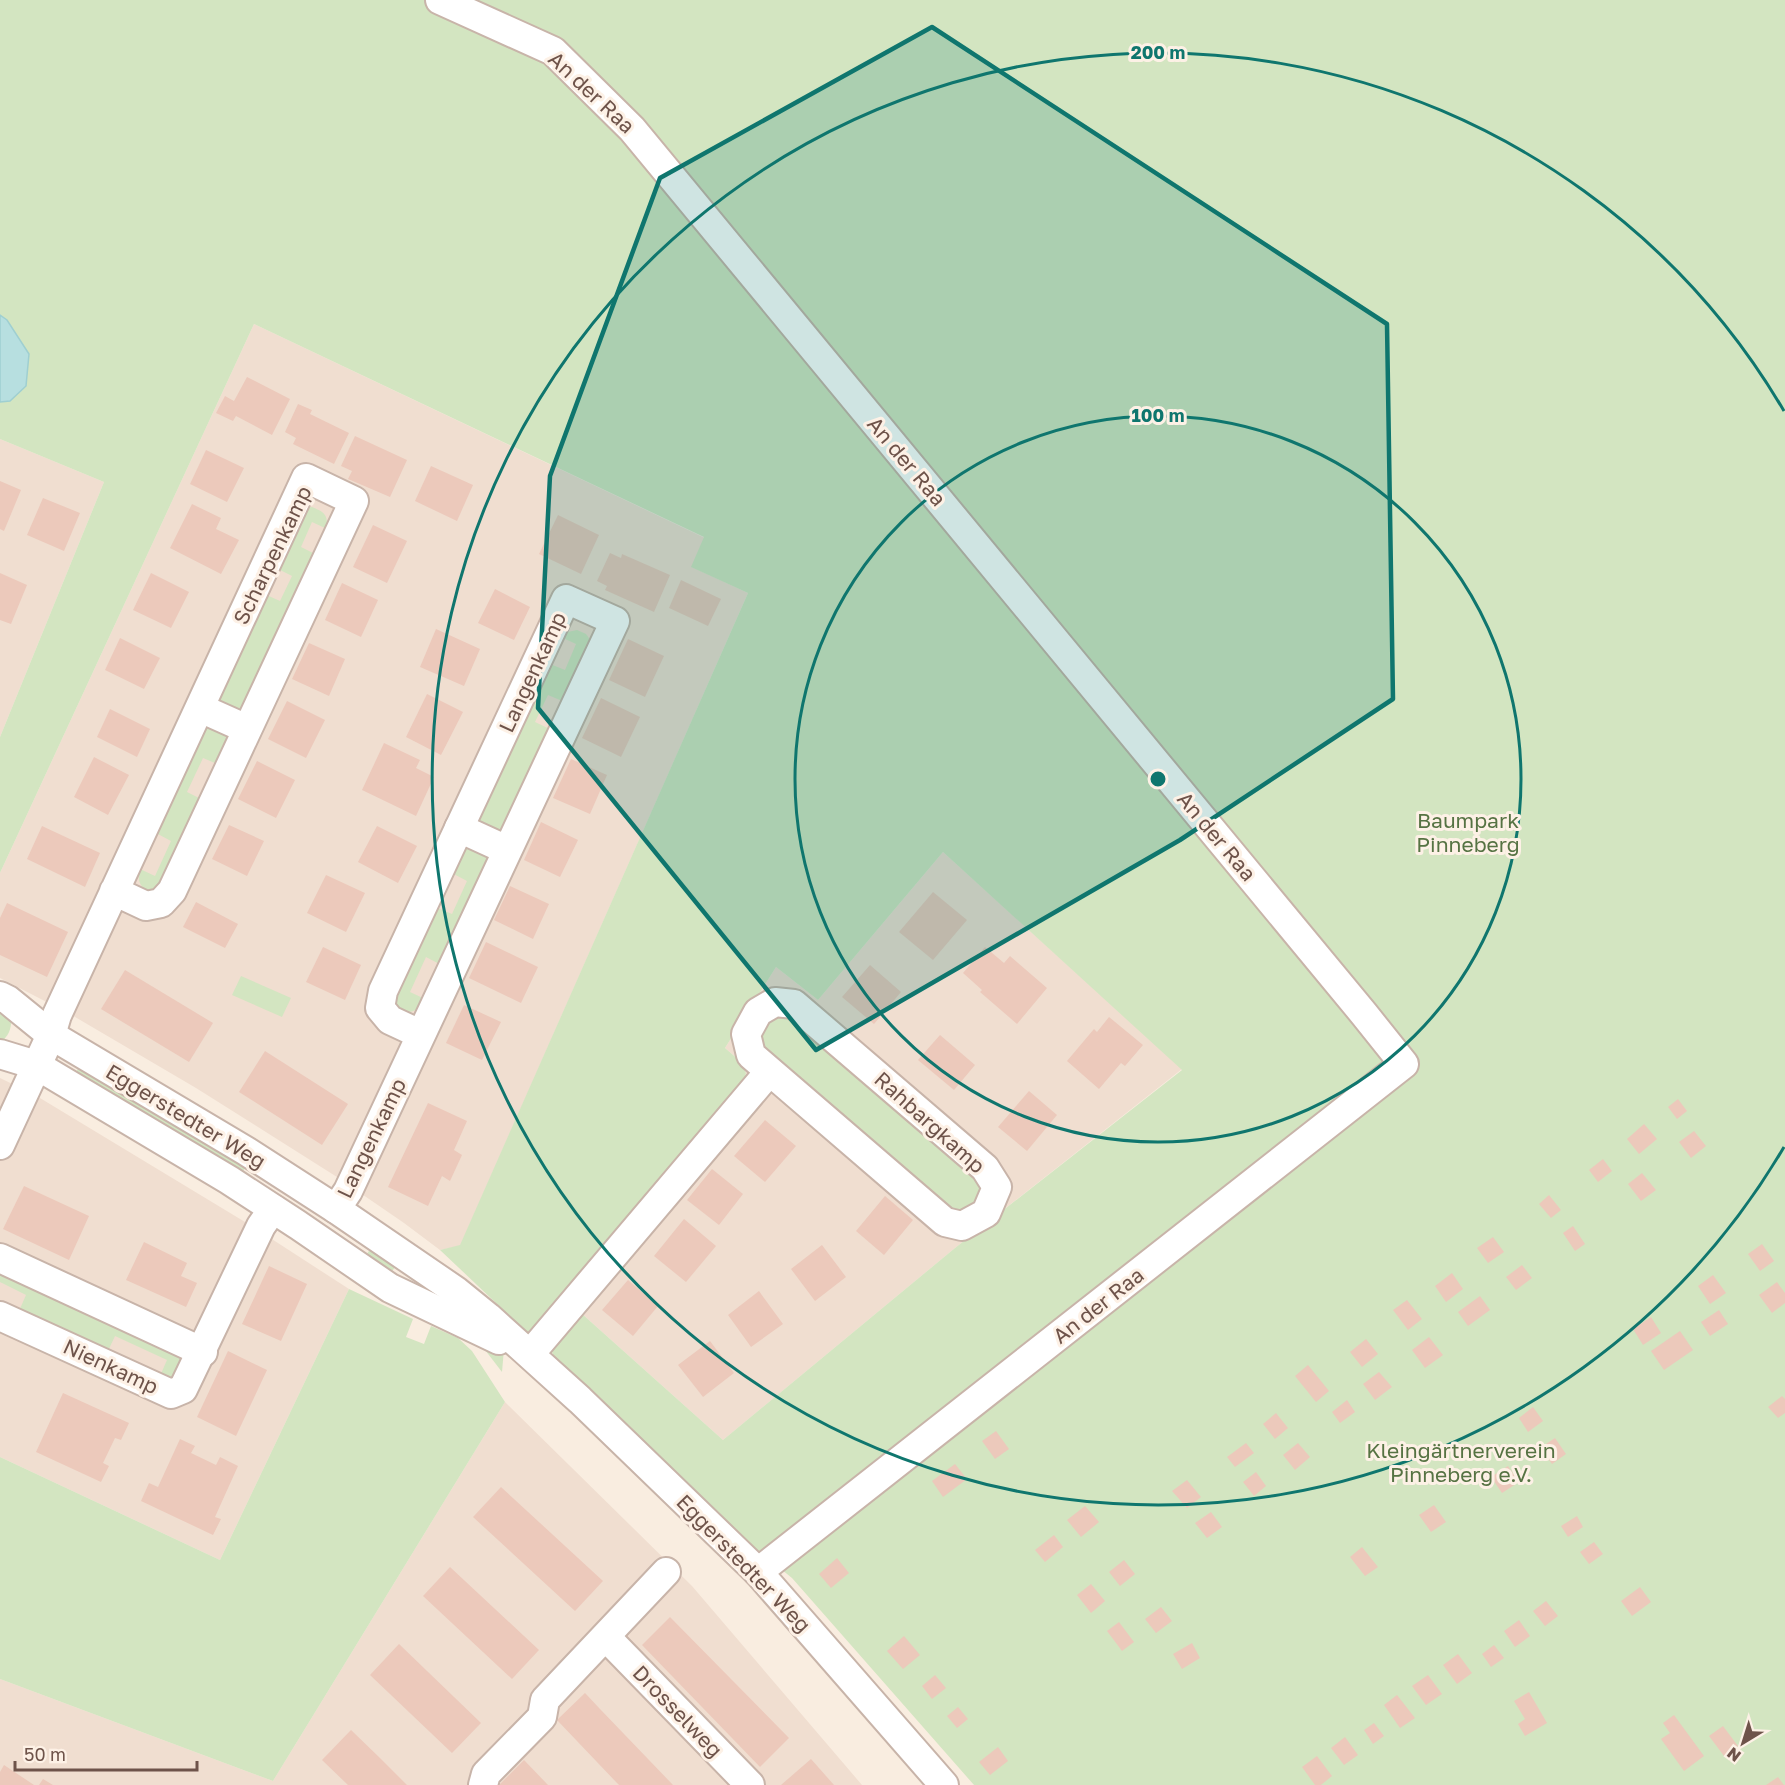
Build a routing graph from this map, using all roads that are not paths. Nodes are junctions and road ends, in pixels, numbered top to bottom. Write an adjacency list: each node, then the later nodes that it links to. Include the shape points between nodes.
1 (440, 0): 22 (street, An der Raa, via 553,51 633,129 1404,1064)
2 (200, 708): 3 (street); 3 (street, Scharpenkamp, via 306,478 354,501); 6 (street, Scharpenkamp)
3 (247, 729): 6 (street, Scharpenkamp, via 172,891 160,903 146,906)
4 (459, 828): 5 (street); 5 (street, Langenkamp, via 566,599 605,616 615,621); 8 (street, Langenkamp, via 383,991 380,1008 390,1020)
5 (507, 850): 8 (street, Langenkamp)
6 (114, 891): 9 (street, Scharpenkamp)
7 (0, 996): 9 (street, Eggerstedter Weg)
8 (420, 1034): 14 (street, Langenkamp, via 348,1191)
9 (51, 1035): 11 (street); 14 (street, Eggerstedter Weg)
10 (0, 1054): 11 (street, Eggerstedter Weg)
11 (36, 1065): 13 (street); 15 (street, Eggerstedter Weg)
12 (769, 1072): 12 (street, Rahbargkamp, via 945,1222 962,1226 986,1213 997,1187 985,1168 794,1004 775,1002 758,1012 746,1034 751,1055); 20 (street)
13 (0, 1145)
14 (329, 1204): 16 (street); 20 (street, Eggerstedter Weg, via 456,1291)
15 (273, 1209): 16 (street, Eggerstedter Weg); 19 (street, Nienkamp, via 261,1226)
16 (303, 1228): 20 (street, Eggerstedter Weg, via 390,1287)
17 (0, 1258): 19 (street)
18 (0, 1316): 19 (street, Nienkamp, via 171,1394 183,1389)
19 (202, 1352)
20 (530, 1354): 22 (street, Eggerstedter Weg)
21 (666, 1572): 23 (street)
22 (758, 1572): 26 (street, Eggerstedter Weg)
23 (606, 1637): 24 (street, via 545,1700 542,1717 486,1774); 25 (street, Drosselweg)
24 (483, 1785)
25 (750, 1785)
26 (944, 1785)

